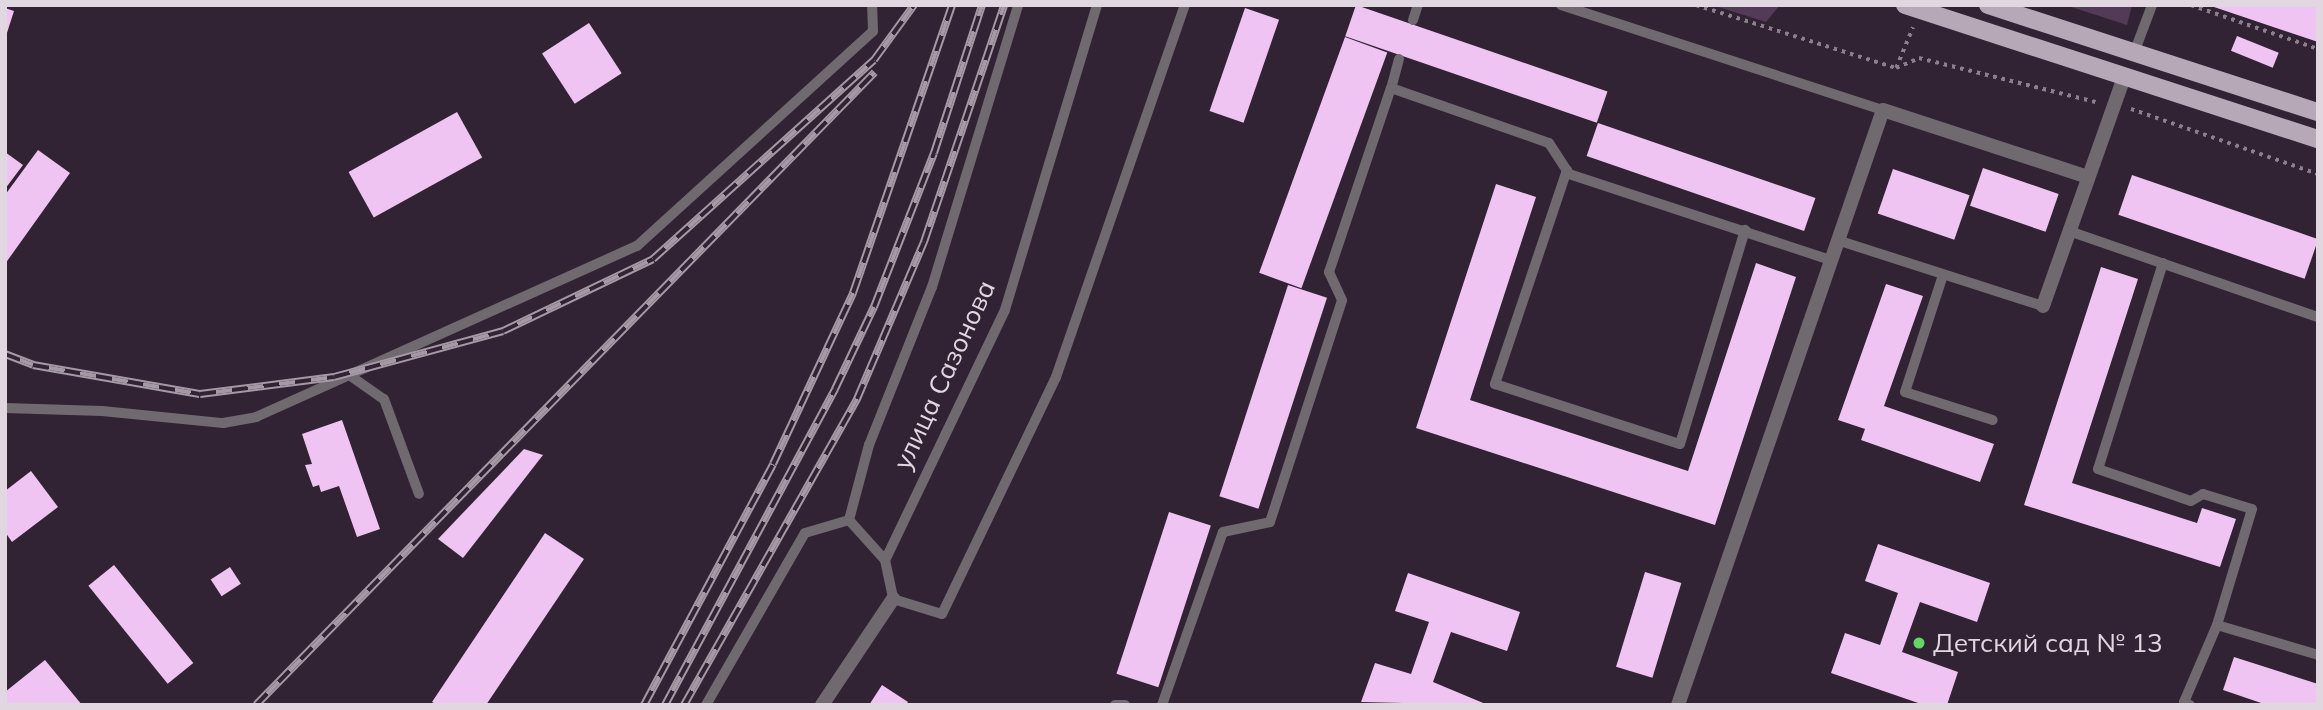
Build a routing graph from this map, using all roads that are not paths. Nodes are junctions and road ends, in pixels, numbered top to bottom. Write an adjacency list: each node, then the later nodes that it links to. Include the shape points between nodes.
1 (872, 5): 30 (lane, via 873,31 637,246)
2 (1018, 5): 34 (lane, via 932,287 869,445)
3 (1097, 5): 35 (lane, улица Сазонова, via 1005,310)
4 (1185, 5): 36 (lane, via 1056,377 942,614)
5 (1418, 5): 12 (lane)
6 (1561, 5): 17 (lane)
7 (1905, 5): 11 (main road)
8 (1927, 5): 11 (main road)
9 (1988, 5): 13 (main road)
10 (2152, 5): 13 (lane)
11 (1957, 19): 15 (main road)
12 (1413, 20)
13 (2134, 53): 18 (main road)
14 (1399, 59): 16 (lane)
15 (2125, 75): 19 (main road); 21 (street)
16 (1391, 88): 20 (lane, via 1549,143); 43 (lane, via 1329,272 1342,300 1270,522 1223,532)
17 (1883, 110): 21 (street); 24 (street)
18 (2318, 112)
19 (2318, 139)
20 (1567, 170): 22 (lane); 22 (lane, via 1495,384 1680,443)
21 (2088, 177): 23 (street)
22 (1745, 230): 25 (lane)
23 (2069, 231): 26 (lane); 28 (street)
24 (1837, 240): 25 (street); 27 (lane)
25 (1830, 260): 44 (street)
26 (2163, 263): 29 (lane); 37 (lane, via 2098,469 2191,501 2203,494 2252,509)
27 (1943, 275): 28 (lane); 32 (lane, via 1905,392)
28 (2043, 306)
29 (2318, 317)
30 (352, 377): 31 (lane, via 256,417 223,423 102,411); 33 (lane, via 384,399)
31 (5, 408)
32 (1993, 420)
33 (419, 494)
34 (849, 520): 35 (lane); 39 (lane, via 805,533)
35 (885, 560): 36 (lane)
36 (893, 599): 40 (street)
37 (2217, 625): 38 (lane); 45 (lane, via 2184,702)
38 (2318, 654)
39 (706, 705)
40 (822, 705)
41 (1115, 705): 42 (lane)
42 (1125, 705)
43 (1162, 705)
44 (1678, 705)
45 (2190, 705)

